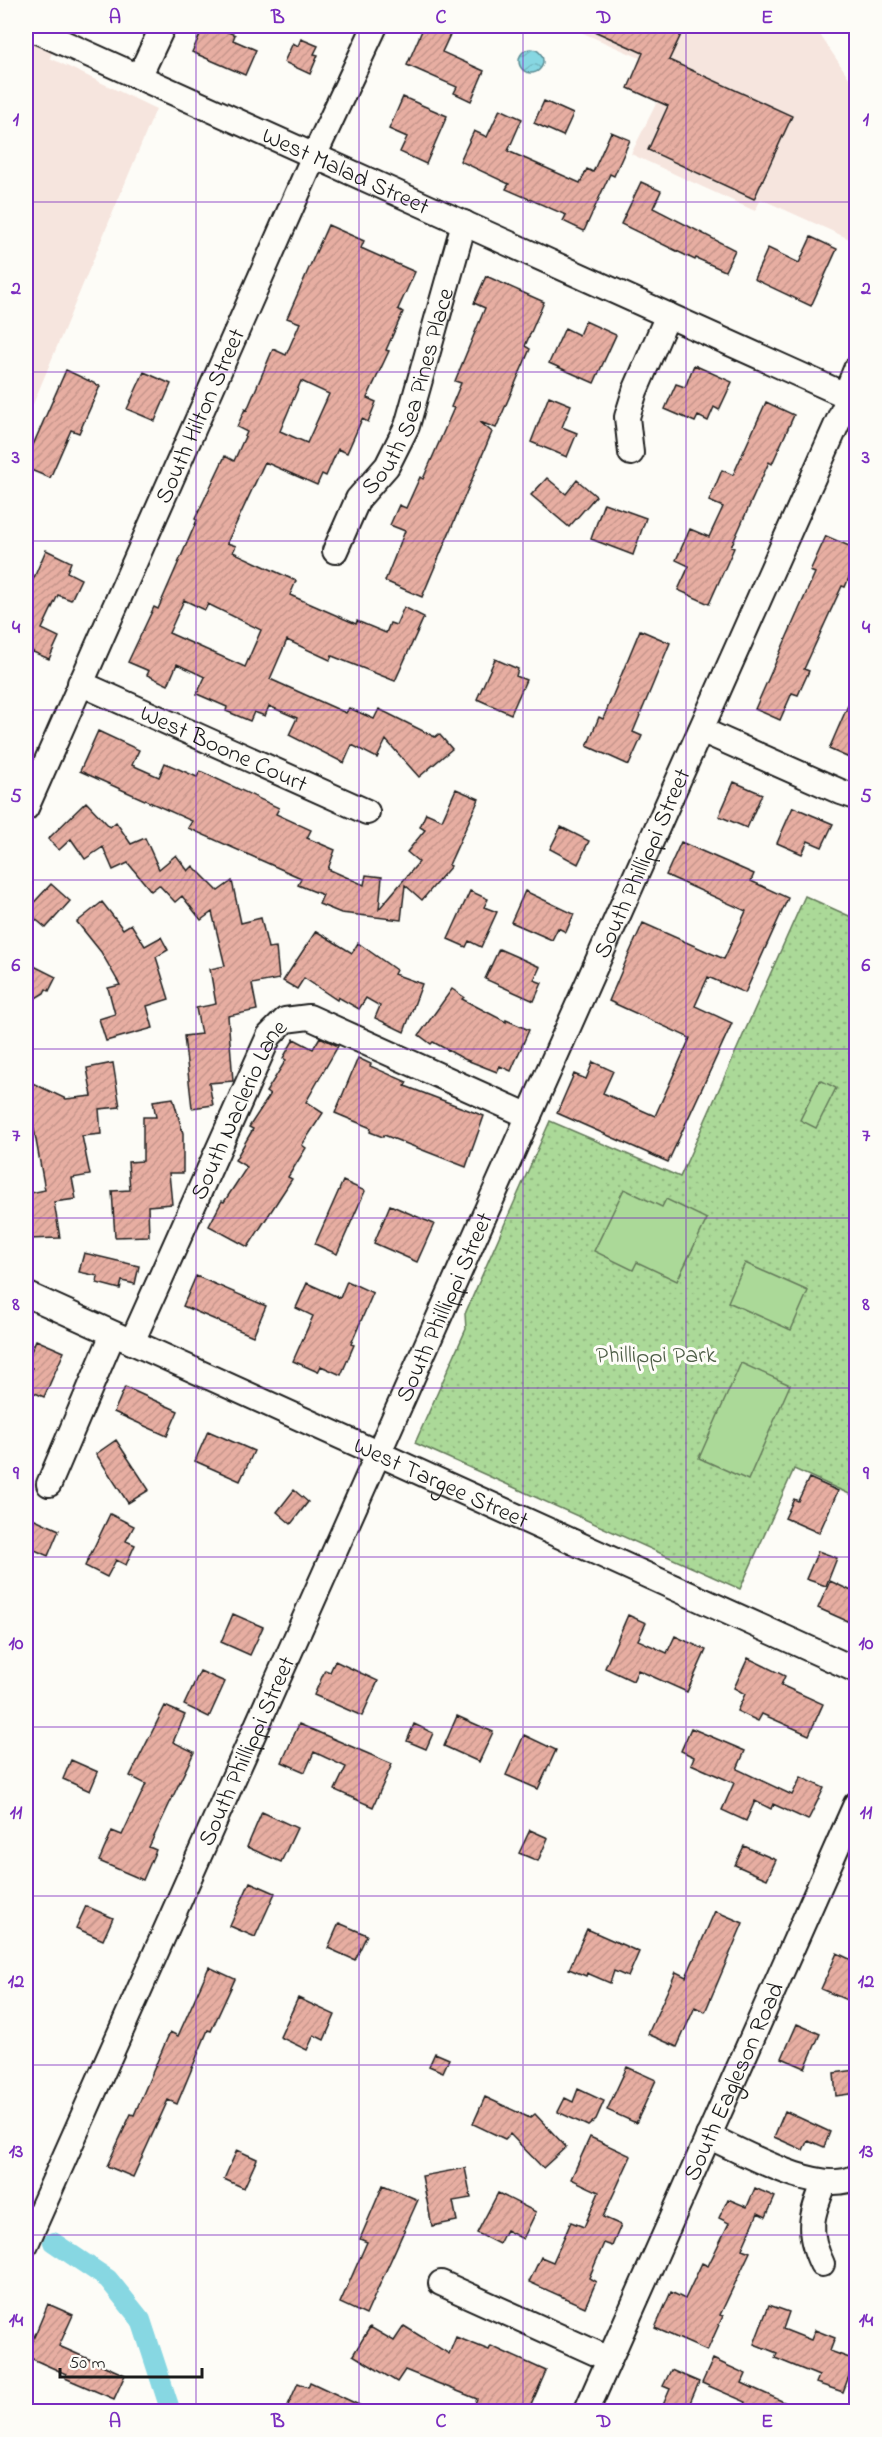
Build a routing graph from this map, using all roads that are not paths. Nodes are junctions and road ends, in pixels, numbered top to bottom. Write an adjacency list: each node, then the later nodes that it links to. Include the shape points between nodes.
1 (26, 26): 4 (street, West Malad Street)
2 (163, 26): 4 (street)
3 (375, 26): 5 (street, South Hilton Street)
4 (139, 77): 5 (street, West Malad Street)
5 (314, 156): 6 (street, West Malad Street); 12 (street, South Hilton Street)
6 (464, 223): 7 (street, West Malad Street); 11 (street, South Sea Pines Place, via 407,426 387,466 358,499)
7 (668, 315): 9 (street, West Malad Street); 10 (street, via 627,417)
8 (856, 369): 9 (street, South Phillippi Street, via 850,384)
9 (853, 399): 13 (street, South Phillippi Street)
10 (631, 453)
11 (335, 550)
12 (80, 683): 15 (street, South Hilton Street); 16 (street, West Boone Court)
13 (700, 730): 14 (street); 17 (street, South Phillippi Street)
14 (856, 796)
15 (26, 808)
16 (367, 812)
17 (529, 1116): 19 (street, South Naclerio Lane, via 309,1017 285,1020 269,1036); 20 (street, South Phillippi Street)
18 (26, 1294): 19 (street, West Targee Street)
19 (123, 1338): 20 (street, West Targee Street); 21 (street, South Naclerio Lane)
20 (378, 1453): 22 (street, West Targee Street); 27 (street, South Phillippi Street)
21 (49, 1484)
22 (856, 1670)
23 (856, 1804): 24 (street, South Eagleson Road)
24 (708, 2136): 26 (street, via 796,2176); 30 (street, South Eagleson Road)
25 (856, 2177): 26 (street)
26 (825, 2182): 28 (street, via 812,2212 813,2246)
27 (26, 2244)
28 (822, 2264)
29 (441, 2283): 30 (street)
30 (609, 2359): 31 (street, South Eagleson Road)
31 (586, 2412)

